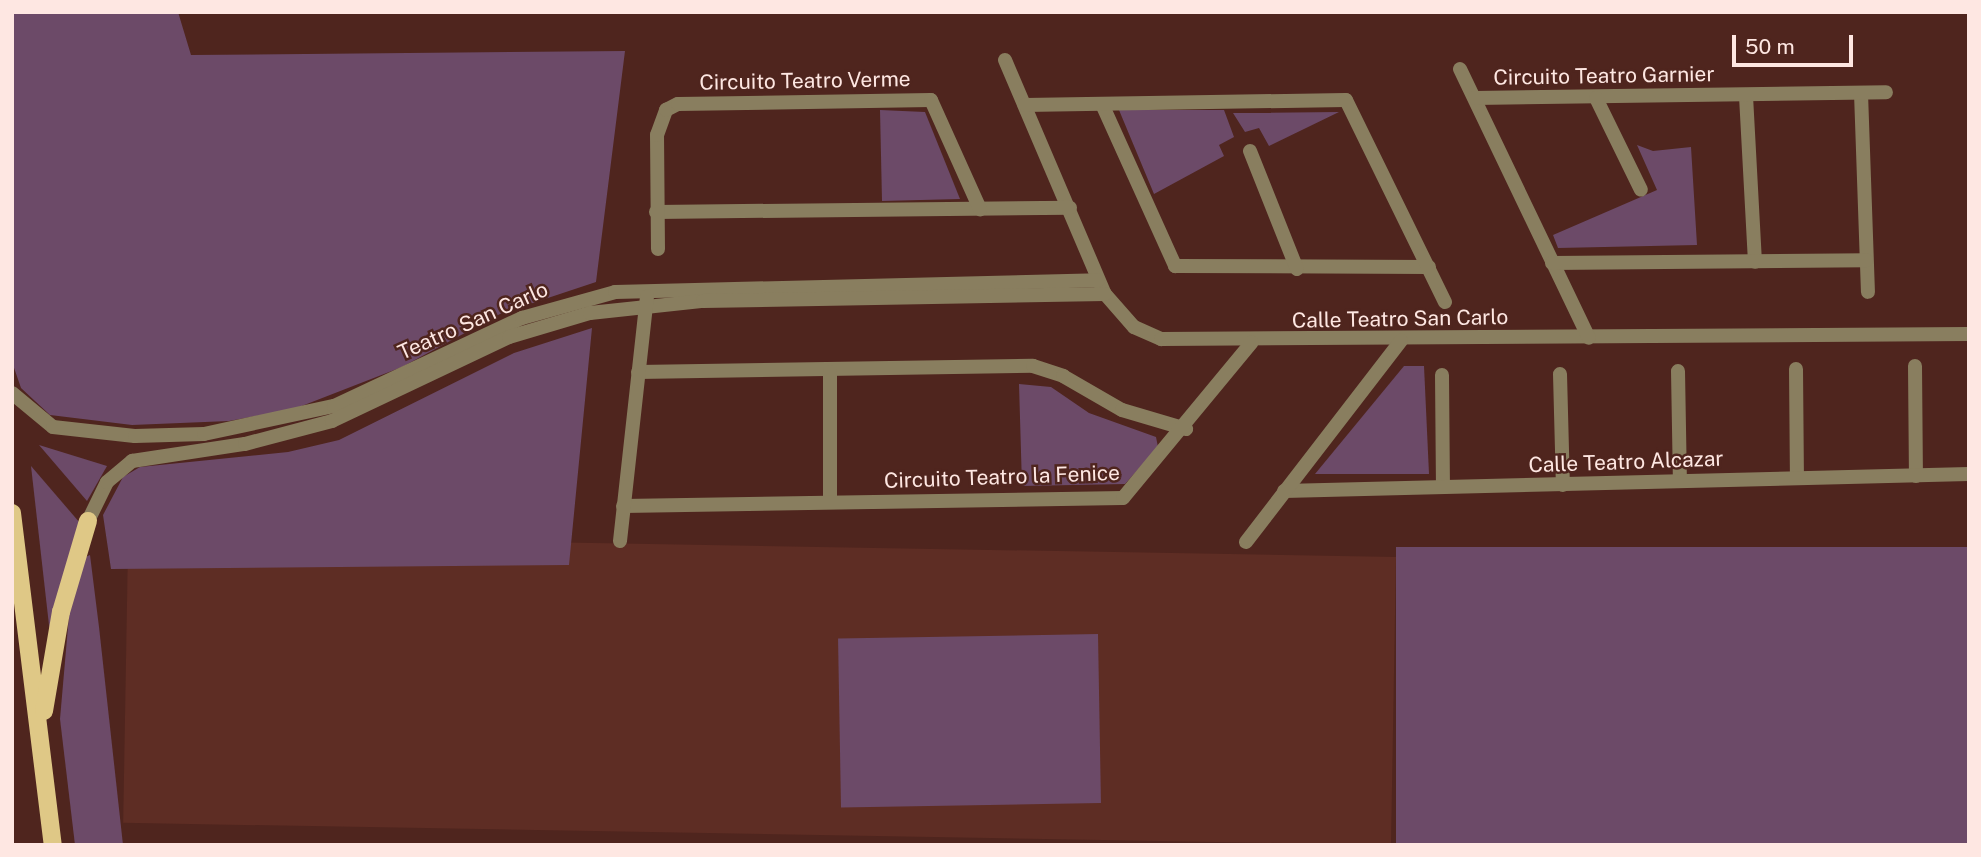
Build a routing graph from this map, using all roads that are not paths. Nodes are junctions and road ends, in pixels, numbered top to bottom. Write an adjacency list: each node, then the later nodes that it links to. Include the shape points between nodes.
1 (1005, 60): 9 (street, Calle Teatro San Carlo)
2 (1460, 69): 6 (street, Circuito Teatro Garnier)
3 (1886, 92): 4 (street, Circuito Teatro Garnier)
4 (1861, 93): 5 (street, Circuito Teatro Garnier); 16 (street)
5 (1746, 96): 7 (street, Circuito Teatro Garnier); 18 (street)
6 (1475, 98): 7 (street, Circuito Teatro Garnier); 17 (street, Circuito Teatro Garnier)
7 (1596, 98): 11 (street)
8 (1102, 104): 9 (street); 19 (street, via 1346,100); 20 (street, via 1170,262 1181,268)
9 (1025, 105): 12 (street, Calle Teatro San Carlo)
10 (1250, 151): 20 (street)
11 (1641, 190)
12 (1070, 208): 13 (street); 21 (street, Calle Teatro San Carlo)
13 (979, 209): 14 (street); 14 (street, Circuito Teatro Verme, via 928,100 671,105 657,135)
14 (656, 212): 15 (street, Circuito Teatro Verme)
15 (658, 249)
16 (1866, 260): 18 (street); 23 (street)
17 (1552, 262): 18 (street); 28 (street, Circuito Teatro Garnier)
18 (1755, 262)
19 (1429, 267): 20 (street); 25 (street)
20 (1297, 270)
21 (1098, 280): 22 (street, Teatro San Carlo); 24 (street, Calle Teatro San Carlo)
22 (648, 288): 26 (street); 38 (street, Teatro San Carlo, via 522,318 334,406 250,427 204,434 90,434 36,419)
23 (1868, 292)
24 (1105, 294): 26 (street, Teatro San Carlo); 30 (street, Calle Teatro San Carlo, via 1146,335)
25 (1445, 302)
26 (646, 304): 34 (street); 50 (street, Teatro San Carlo, via 509,337 332,421 245,444 132,461 107,482)
27 (1969, 334): 28 (street, Calle Teatro San Carlo)
28 (1588, 338): 29 (street, Calle Teatro San Carlo)
29 (1401, 341): 30 (street, Calle Teatro San Carlo); 46 (street)
30 (1252, 342): 39 (street, Circuito Teatro la Fenice)
31 (1915, 366): 41 (street)
32 (1796, 369): 42 (street)
33 (1678, 371): 43 (street)
34 (638, 372): 35 (street); 48 (street)
35 (830, 372): 39 (street, via 1033,366 1063,376 1122,410); 47 (street)
36 (1560, 374): 44 (street)
37 (1443, 375): 45 (street)
38 (12, 393)
39 (1186, 429): 47 (street, Circuito Teatro la Fenice, via 1123,498)
40 (1969, 474): 41 (street, Calle Teatro Alcazar)
41 (1916, 476): 42 (street, Calle Teatro Alcazar)
42 (1797, 478): 43 (street, Calle Teatro Alcazar)
43 (1680, 481): 44 (street, Calle Teatro Alcazar)
44 (1563, 485): 45 (street, Calle Teatro Alcazar)
45 (1443, 487): 46 (street, Calle Teatro Alcazar)
46 (1284, 491): 52 (street)
47 (831, 502): 48 (street, Circuito Teatro la Fenice)
48 (623, 506): 51 (street)
49 (12, 513): 53 (main road)
50 (88, 520): 53 (main road, via 61,612)
51 (620, 541)
52 (1246, 542)
53 (41, 729): 54 (main road)
54 (53, 845)

